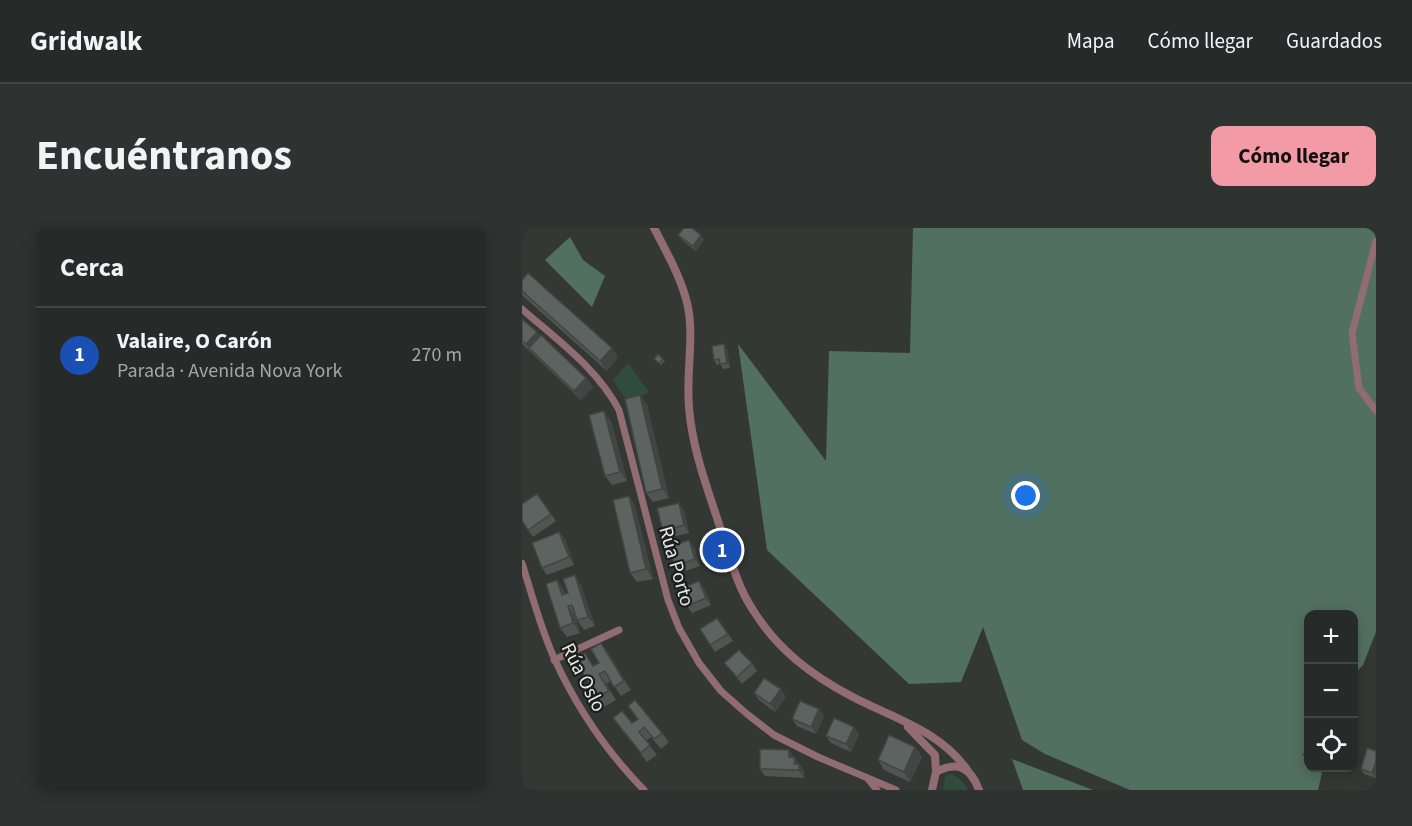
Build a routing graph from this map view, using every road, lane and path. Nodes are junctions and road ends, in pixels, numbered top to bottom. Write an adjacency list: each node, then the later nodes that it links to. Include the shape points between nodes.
1 (654, 228): 8 (street, via 685,295 692,432 741,588 765,627 799,664 851,697)
2 (1376, 241): 4 (street, via 1352,333 1359,388)
3 (522, 309): 11 (street, Rúa Porto, via 597,377 619,410 668,600 688,646 710,677 774,735)
4 (1376, 411)
5 (522, 563): 7 (street, Rúa Oslo)
6 (619, 630): 7 (street)
7 (555, 660): 12 (street, Rúa Oslo, via 583,715)
8 (898, 719): 9 (street, via 939,741); 10 (street, via 935,755)
9 (968, 771): 10 (street, via 952,765); 17 (street)
10 (936, 772): 16 (street)
11 (868, 778): 13 (street); 14 (street, Rúa Porto); 15 (street, Rúa Porto)
12 (644, 790)
13 (877, 790)
14 (885, 790)
15 (896, 790)
16 (932, 790)
17 (980, 790)

